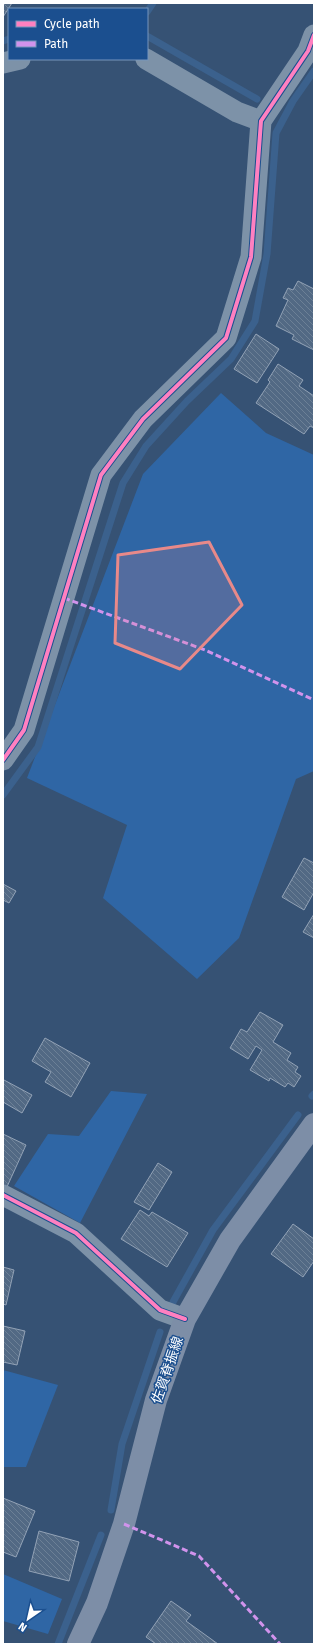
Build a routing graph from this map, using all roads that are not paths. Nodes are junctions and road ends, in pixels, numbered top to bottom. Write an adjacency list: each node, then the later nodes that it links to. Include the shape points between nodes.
1 (314, 35): 5 (street, via 308,51)
2 (16, 60): 4 (street)
3 (148, 60): 5 (street, via 237,112)
4 (3, 63)
5 (261, 121): 6 (street, via 251,257 226,338 143,419 101,475 24,730)
6 (3, 760)
7 (314, 1124): 9 (main road, 佐賀脊振線, via 230,1240)
8 (3, 1195): 9 (street, via 76,1233 160,1310)
9 (185, 1319): 10 (main road, 佐賀脊振線, via 156,1400 124,1524 97,1603)
10 (78, 1644)

